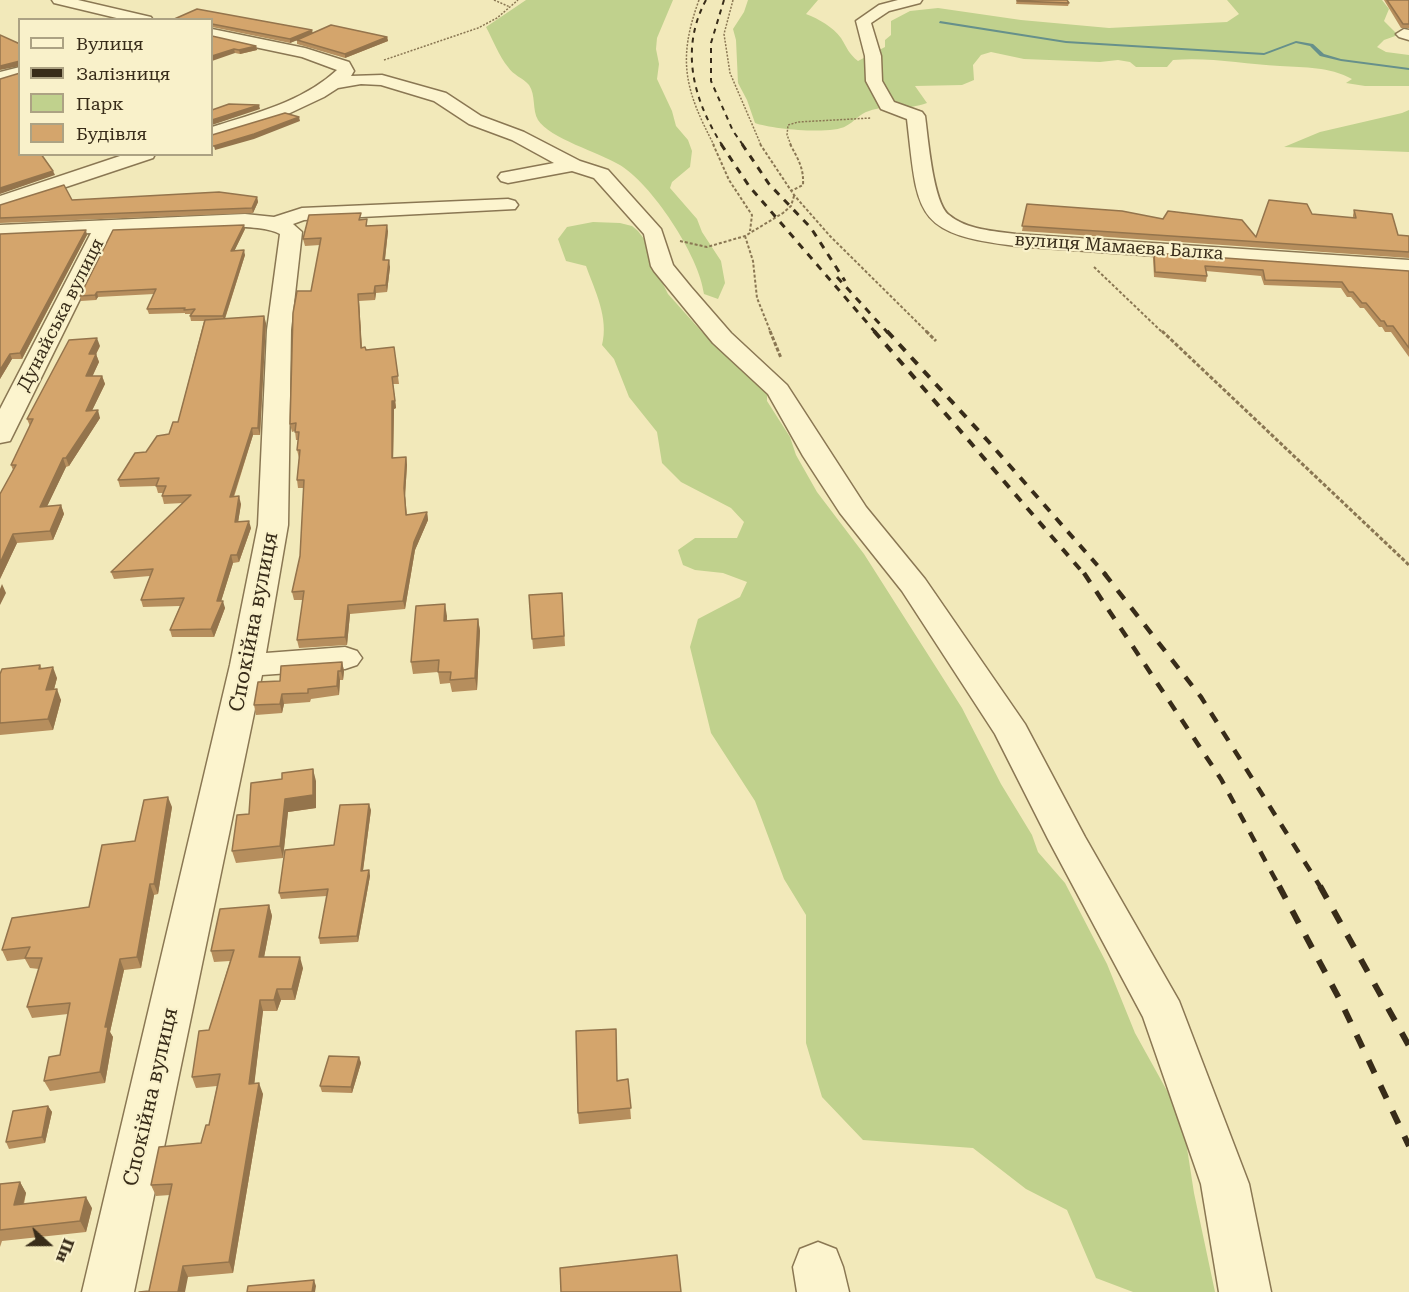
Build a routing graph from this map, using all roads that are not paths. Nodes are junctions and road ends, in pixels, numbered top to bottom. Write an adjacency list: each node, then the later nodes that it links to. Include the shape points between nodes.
1 (59, 0): 3 (street)
2 (913, 0): 17 (street, вулиця Мамаєва Балка, via 884,8 863,21 873,56 874,81 887,105 909,113 927,193 938,218 990,237)
3 (137, 18)
4 (213, 34): 7 (street, via 343,65)
5 (18, 72): 6 (street)
6 (0, 77)
7 (340, 77): 8 (street, via 309,99); 10 (street, via 382,80 440,97 475,120 538,145)
8 (213, 133)
9 (141, 156): 12 (street)
10 (573, 165): 11 (street); 22 (street, via 601,174 654,233 662,266 722,338 778,390 855,513 914,586 1012,732 1164,1014 1225,1184)
11 (508, 177)
12 (0, 203)
13 (508, 205): 14 (street, via 302,214)
14 (276, 223): 15 (street, via 246,220); 20 (street, Спокійна вулиця, via 291,232 279,330 273,525)
15 (105, 227): 16 (street); 18 (street, Дунайська вулиця)
16 (0, 231)
17 (1409, 267)
18 (0, 435)
19 (345, 658): 20 (street)
20 (247, 665): 21 (street, Спокійна вулиця)
21 (108, 1292)
22 (1245, 1292)

